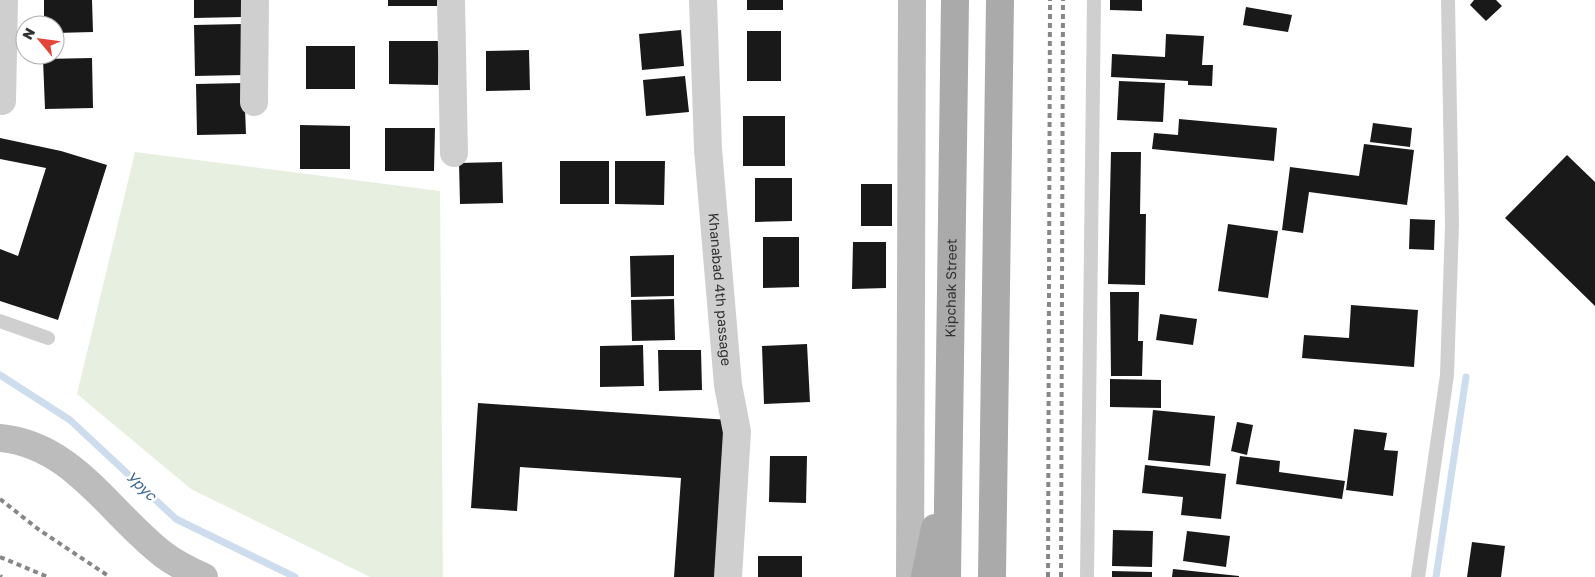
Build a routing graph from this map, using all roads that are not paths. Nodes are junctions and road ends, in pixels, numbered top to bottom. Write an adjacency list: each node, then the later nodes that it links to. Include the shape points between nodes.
1 (4, 0): 10 (street)
2 (255, 0): 11 (street)
3 (451, 0): 12 (street)
4 (703, 0): 18 (street, Khanabad 4th passage, via 708,150 728,385 737,432)
5 (912, 0): 19 (street)
6 (955, 0): 16 (main road, Kipchak Street)
7 (1000, 0): 22 (main road)
8 (1094, 0): 23 (lane)
9 (1448, 0): 24 (lane, via 1452,225 1447,375)
10 (2, 101)
11 (254, 102)
12 (454, 153)
13 (0, 321): 14 (lane)
14 (48, 338)
15 (0, 438): 17 (street, via 44,450 67,464 164,555)
16 (947, 470): 20 (main road); 21 (main road, Kipchak Street)
17 (204, 577)
18 (728, 577)
19 (910, 577)
20 (925, 577)
21 (947, 577)
22 (992, 577)
23 (1086, 577)
24 (1418, 577)

